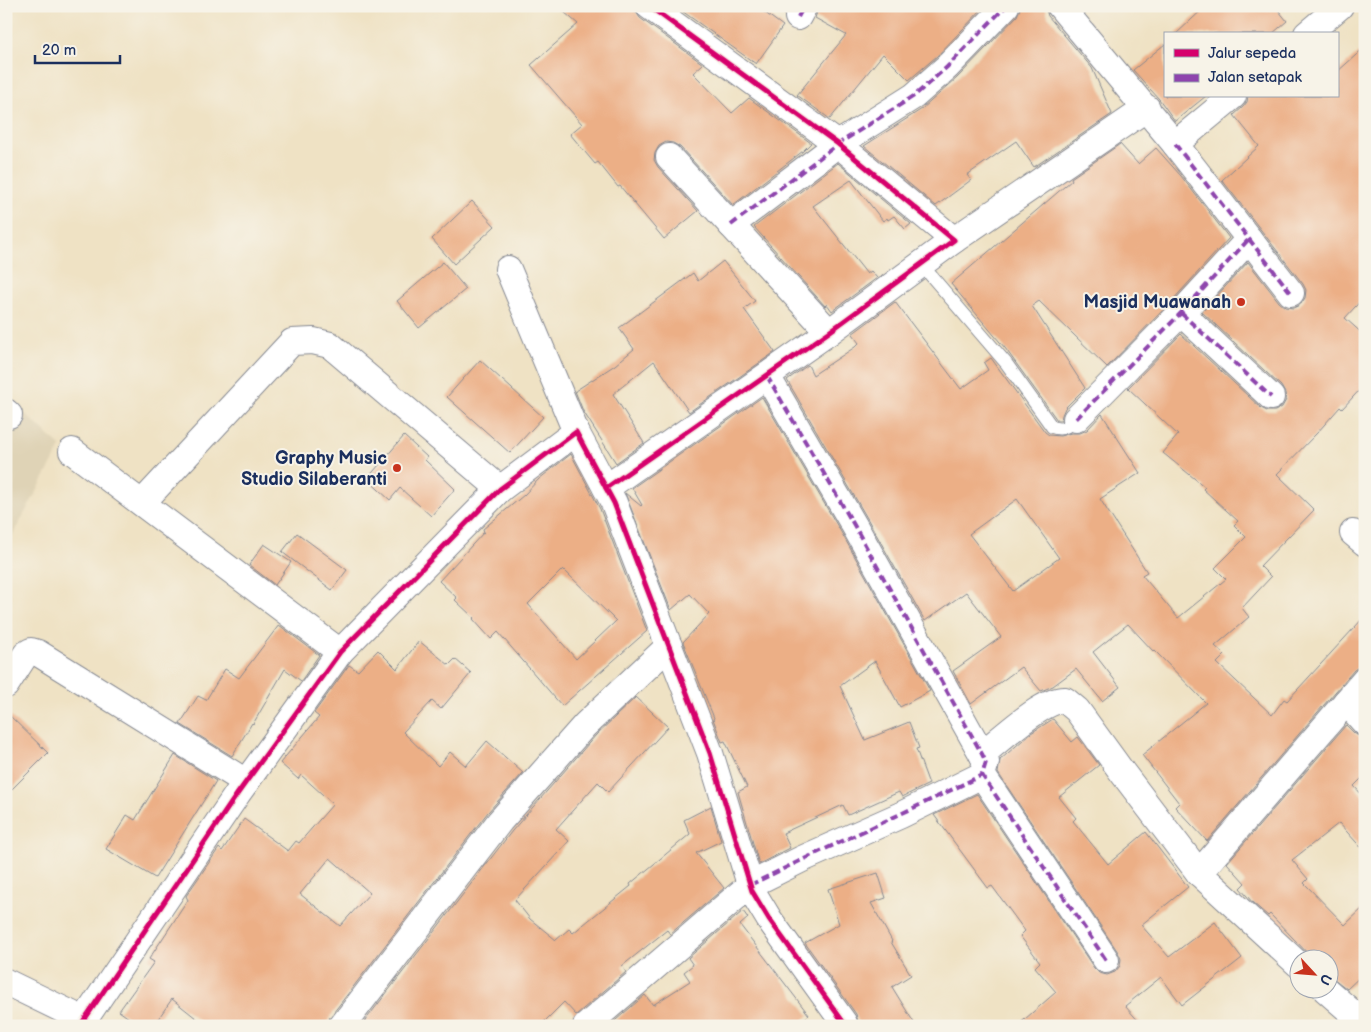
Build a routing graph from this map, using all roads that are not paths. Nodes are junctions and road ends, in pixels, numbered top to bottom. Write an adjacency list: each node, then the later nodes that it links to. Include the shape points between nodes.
1 (649, 6): 8 (street)
2 (1006, 6): 8 (street, via 914,96)
3 (1060, 6): 7 (street)
4 (1340, 6): 5 (street)
5 (1310, 32)
6 (1231, 98): 9 (street)
7 (1147, 108): 9 (street); 13 (street)
8 (838, 144): 11 (street); 13 (street)
9 (1175, 144): 12 (street)
10 (669, 157): 11 (street)
11 (731, 225): 18 (street)
12 (1249, 239): 16 (street); 17 (street)
13 (954, 240): 14 (street)
14 (921, 264): 18 (street); 21 (lane, via 1006,363 1052,427 1064,428)
15 (508, 269): 22 (street)
16 (1292, 293)
17 (1181, 313): 20 (street); 21 (street)
18 (829, 332): 19 (street)
19 (767, 376): 24 (street); 33 (street)
20 (1271, 397)
21 (1076, 419)
22 (576, 432): 24 (street); 25 (street)
23 (72, 451): 26 (street)
24 (606, 488): 27 (street)
25 (500, 489): 26 (street, via 330,346 292,342); 28 (street)
26 (142, 503): 28 (street)
27 (669, 646): 36 (street, via 710,753); 43 (street, via 585,725 500,821)
28 (340, 652): 34 (street)
29 (1365, 680): 31 (street)
30 (6, 684): 34 (street, via 26,654 31,651 38,653)
31 (1346, 702): 32 (street); 35 (street)
32 (1365, 723)
33 (982, 764): 35 (street, via 1042,707 1065,700 1077,710); 36 (street, via 901,815); 38 (street)
34 (246, 782): 41 (street)
35 (1199, 872): 37 (street)
36 (750, 885): 44 (street); 45 (street, via 769,920)
37 (1288, 955)
38 (1106, 960)
39 (6, 982): 41 (street)
40 (1337, 1000): 42 (street)
41 (82, 1023)
42 (1365, 1024)
43 (342, 1026)
44 (586, 1026)
45 (844, 1026)

